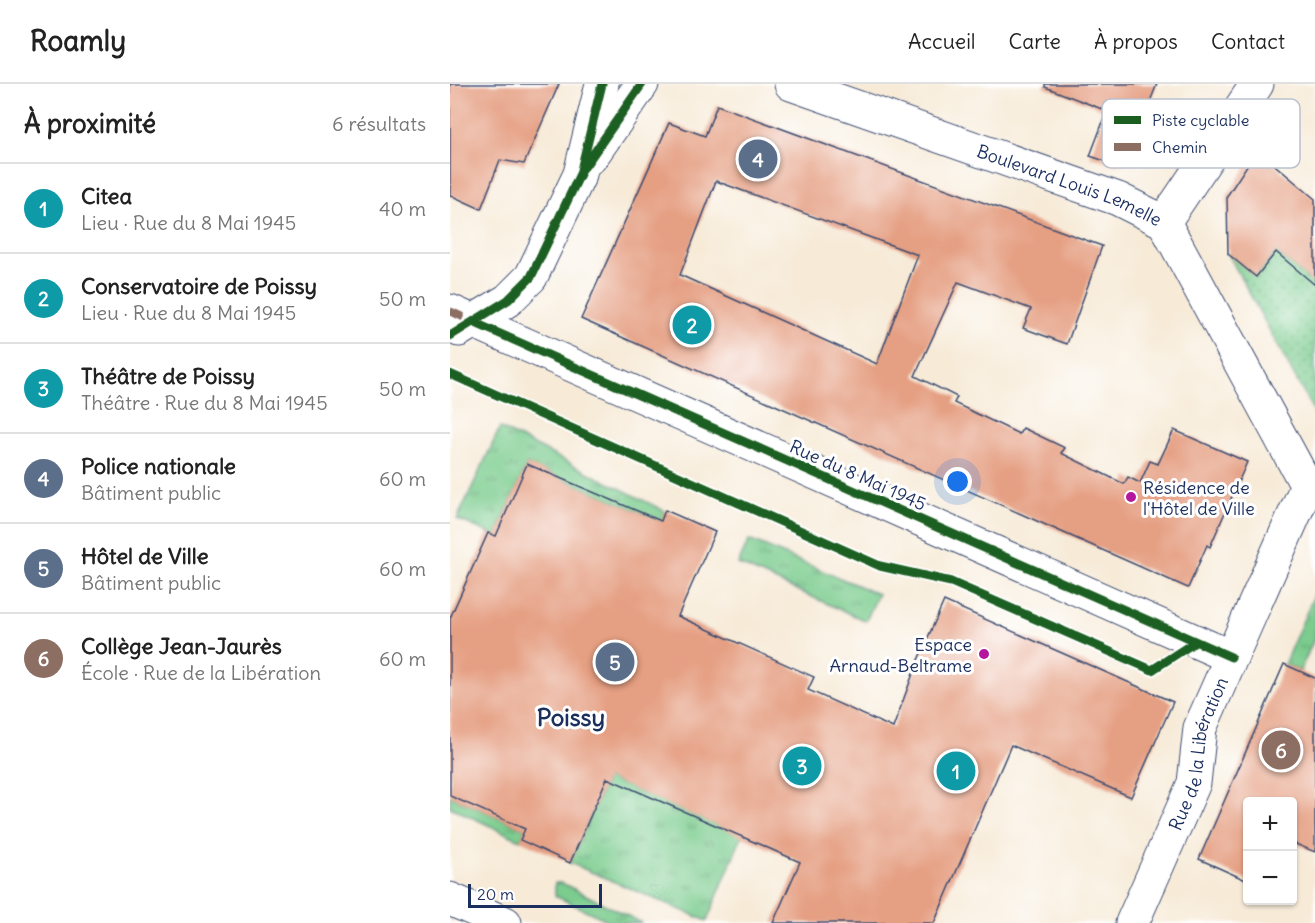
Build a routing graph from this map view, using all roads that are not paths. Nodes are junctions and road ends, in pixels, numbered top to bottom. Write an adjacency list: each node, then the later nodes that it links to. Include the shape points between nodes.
1 (602, 84): 7 (street)
2 (642, 84): 7 (street)
3 (791, 84): 8 (street, Boulevard Louis Lemelle, via 1118,199)
4 (1257, 84): 5 (street)
5 (1247, 99)
6 (1200, 168): 8 (street)
7 (580, 174): 9 (street, via 531,277 508,300)
8 (1164, 222): 10 (street, Boulevard Louis Lemelle)
9 (458, 323): 11 (street, Rue du 8 Mai 1945)
10 (1311, 487): 11 (street, Rue de la Libération)
11 (1231, 657): 14 (street, Rue de la Libération, via 1200,728 1194,783)
12 (450, 899): 13 (street)
13 (505, 923)
14 (1132, 923)

